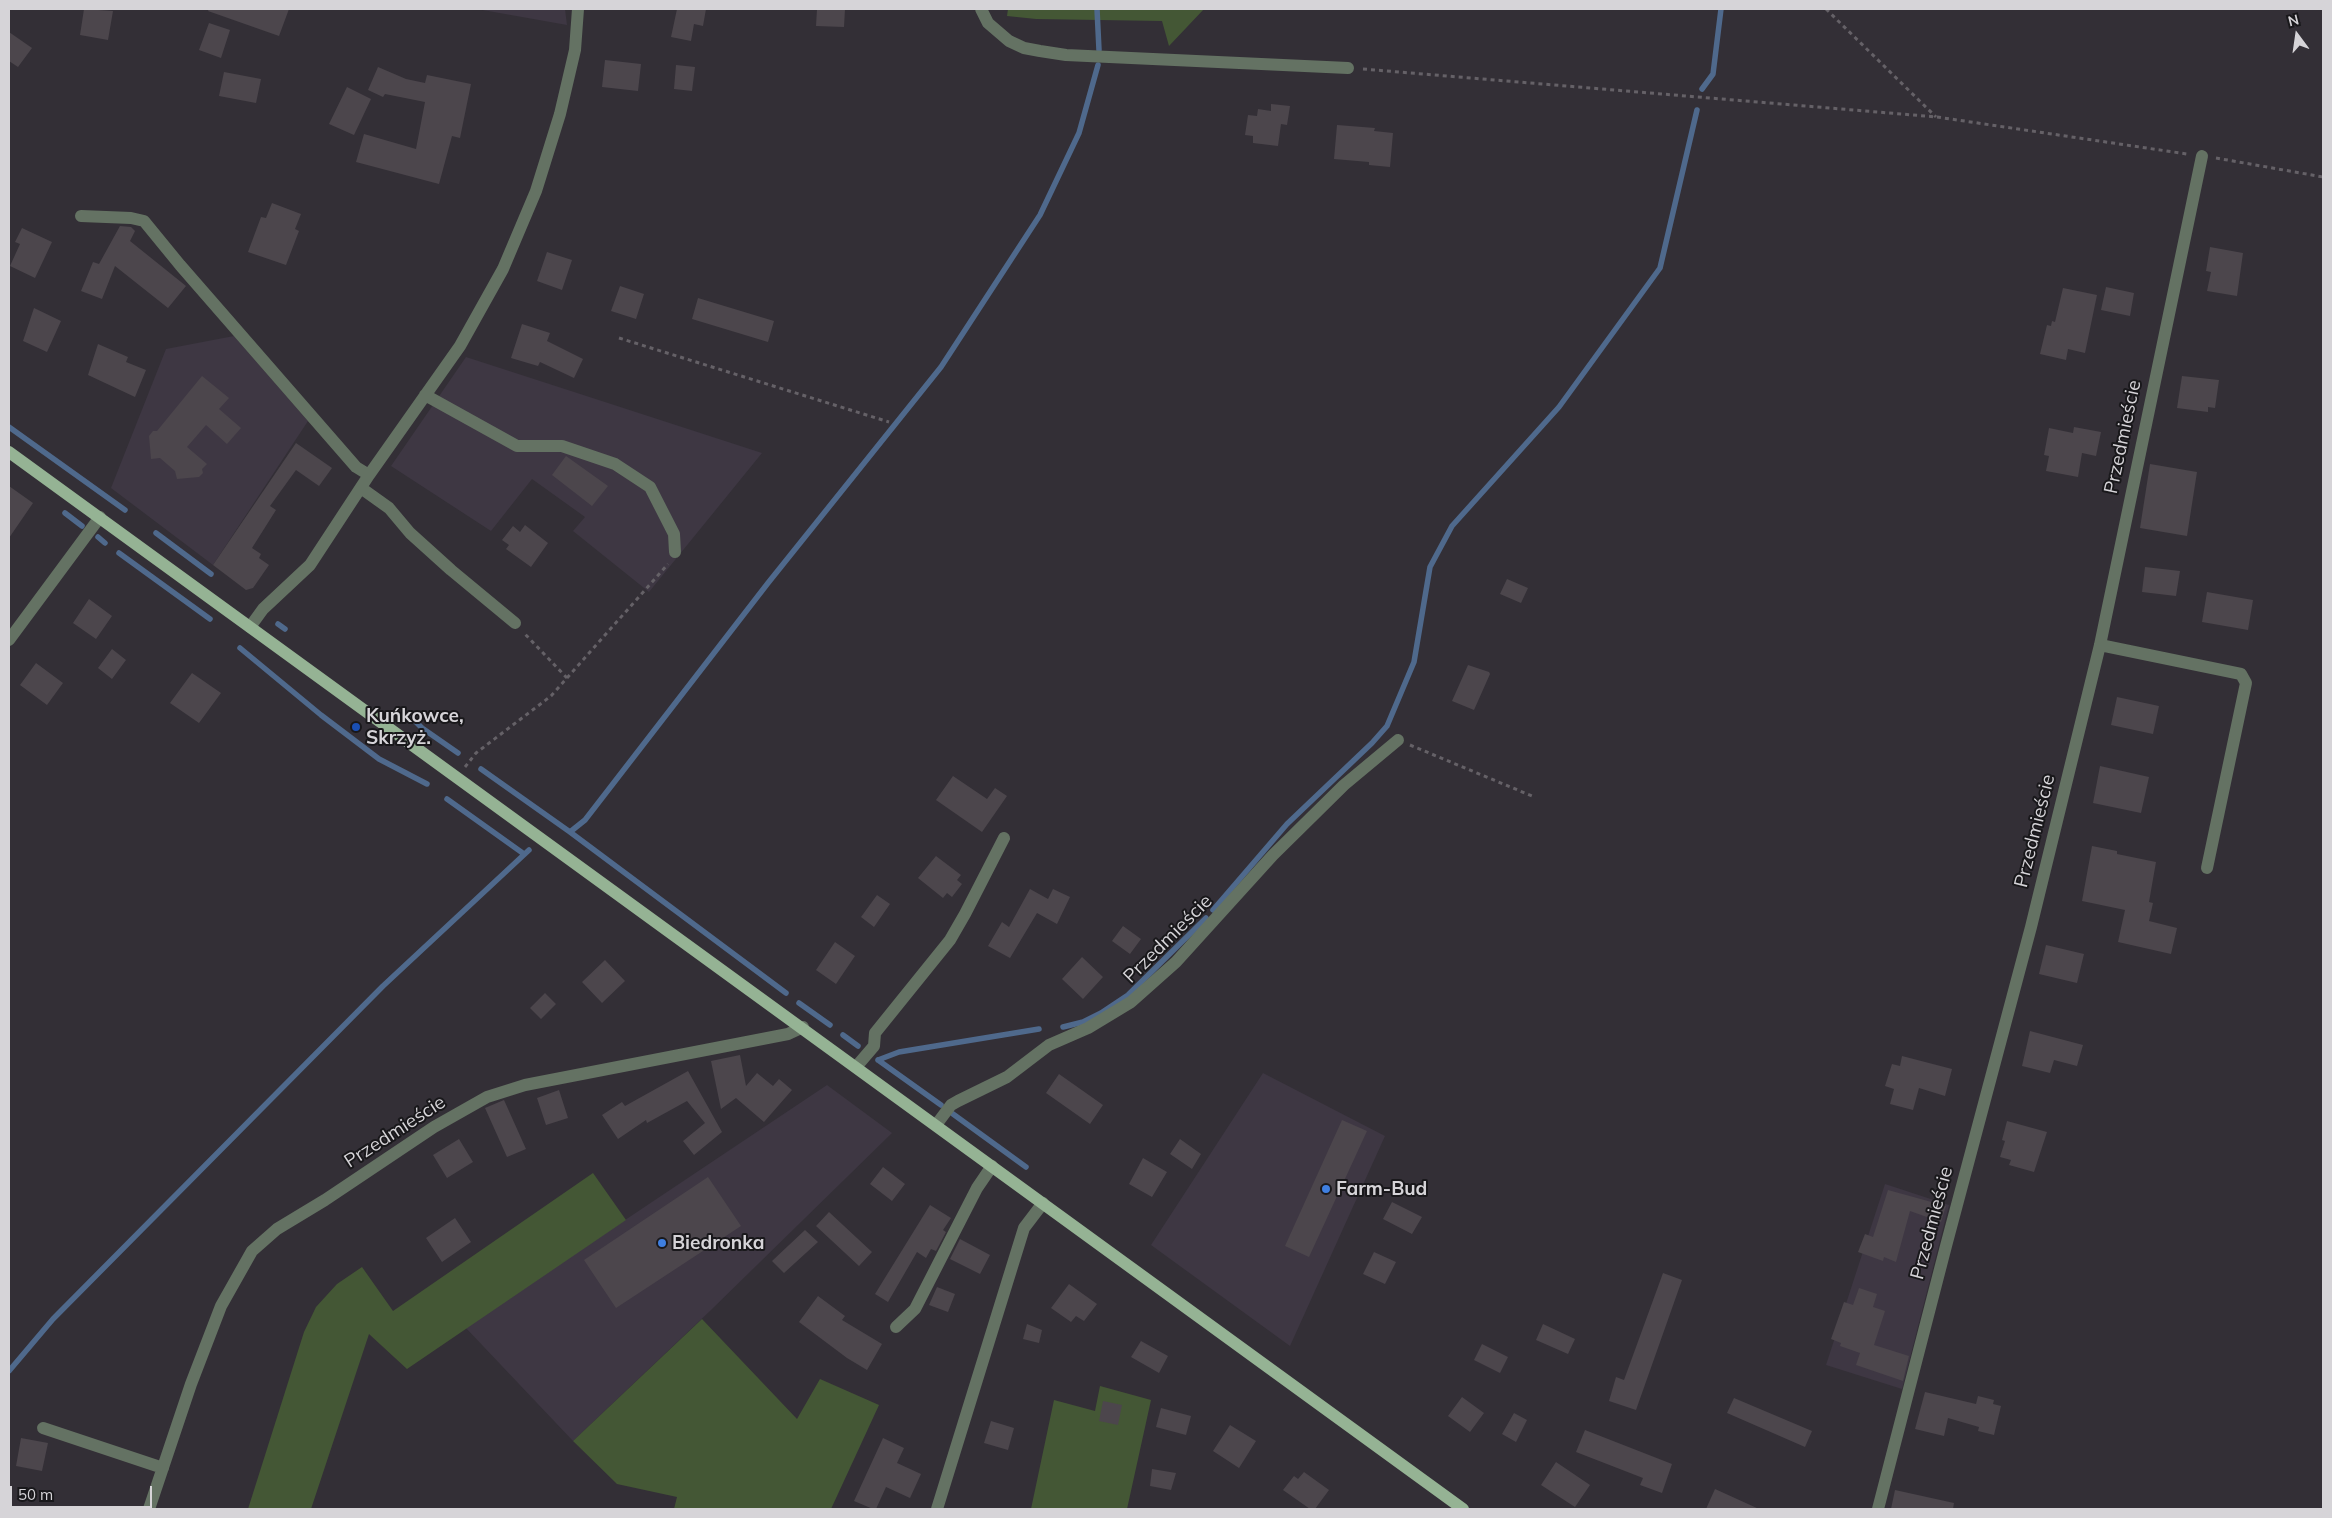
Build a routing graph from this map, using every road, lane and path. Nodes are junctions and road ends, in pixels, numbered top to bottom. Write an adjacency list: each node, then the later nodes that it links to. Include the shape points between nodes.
1 (578, 9): 10 (street, via 575,50 560,114 536,191 503,269 460,346)
2 (980, 9): 4 (street, via 988,23 1009,41 1040,51 1066,55)
3 (1826, 9): 5 (path)
4 (1348, 68): 5 (path)
5 (1937, 117): 6 (path)
6 (2202, 156): 7 (path); 20 (street, Przedmieście)
7 (2323, 177)
8 (81, 216): 13 (street, via 144,221 356,467)
9 (619, 338): 11 (path)
10 (425, 395): 13 (street); 16 (street, via 517,446 562,446 615,464 650,487 674,534)
11 (889, 422)
12 (9, 452): 15 (main road)
13 (368, 476): 14 (street)
14 (361, 488): 17 (street, via 388,508 410,533); 18 (street, via 310,565 263,609)
15 (100, 517): 18 (main road); 19 (street)
16 (675, 552): 21 (path, via 672,560)
17 (515, 623): 21 (path)
18 (250, 627): 23 (main road)
19 (9, 640)
20 (2100, 645): 26 (street, via 2241,674 2246,683); 38 (street, Przedmieście, via 2031,927)
21 (567, 678): 23 (path, via 551,696 476,753)
22 (1398, 740): 24 (path); 29 (street, Przedmieście, via 1344,785 1273,855 1182,956 1131,1002 1088,1028 1050,1045 1007,1077 951,1105)
23 (457, 777): 27 (main road)
24 (1532, 796)
25 (1004, 838): 28 (street, via 950,940 876,1033 874,1046)
26 (2208, 868)
27 (803, 1027): 28 (main road); 34 (street, Przedmieście, via 788,1034 525,1084 487,1097 434,1127 277,1229 252,1251 221,1306)
28 (856, 1067): 29 (main road)
29 (936, 1125): 30 (main road)
30 (992, 1166): 31 (main road); 32 (street, via 977,1188 915,1309)
31 (1043, 1203): 36 (street, via 1024,1228); 37 (main road)
32 (896, 1327)
33 (43, 1428): 34 (street)
34 (163, 1468): 35 (street, Przedmieście)
35 (149, 1509)
36 (937, 1509)
37 (1463, 1509)
38 (1878, 1509)

